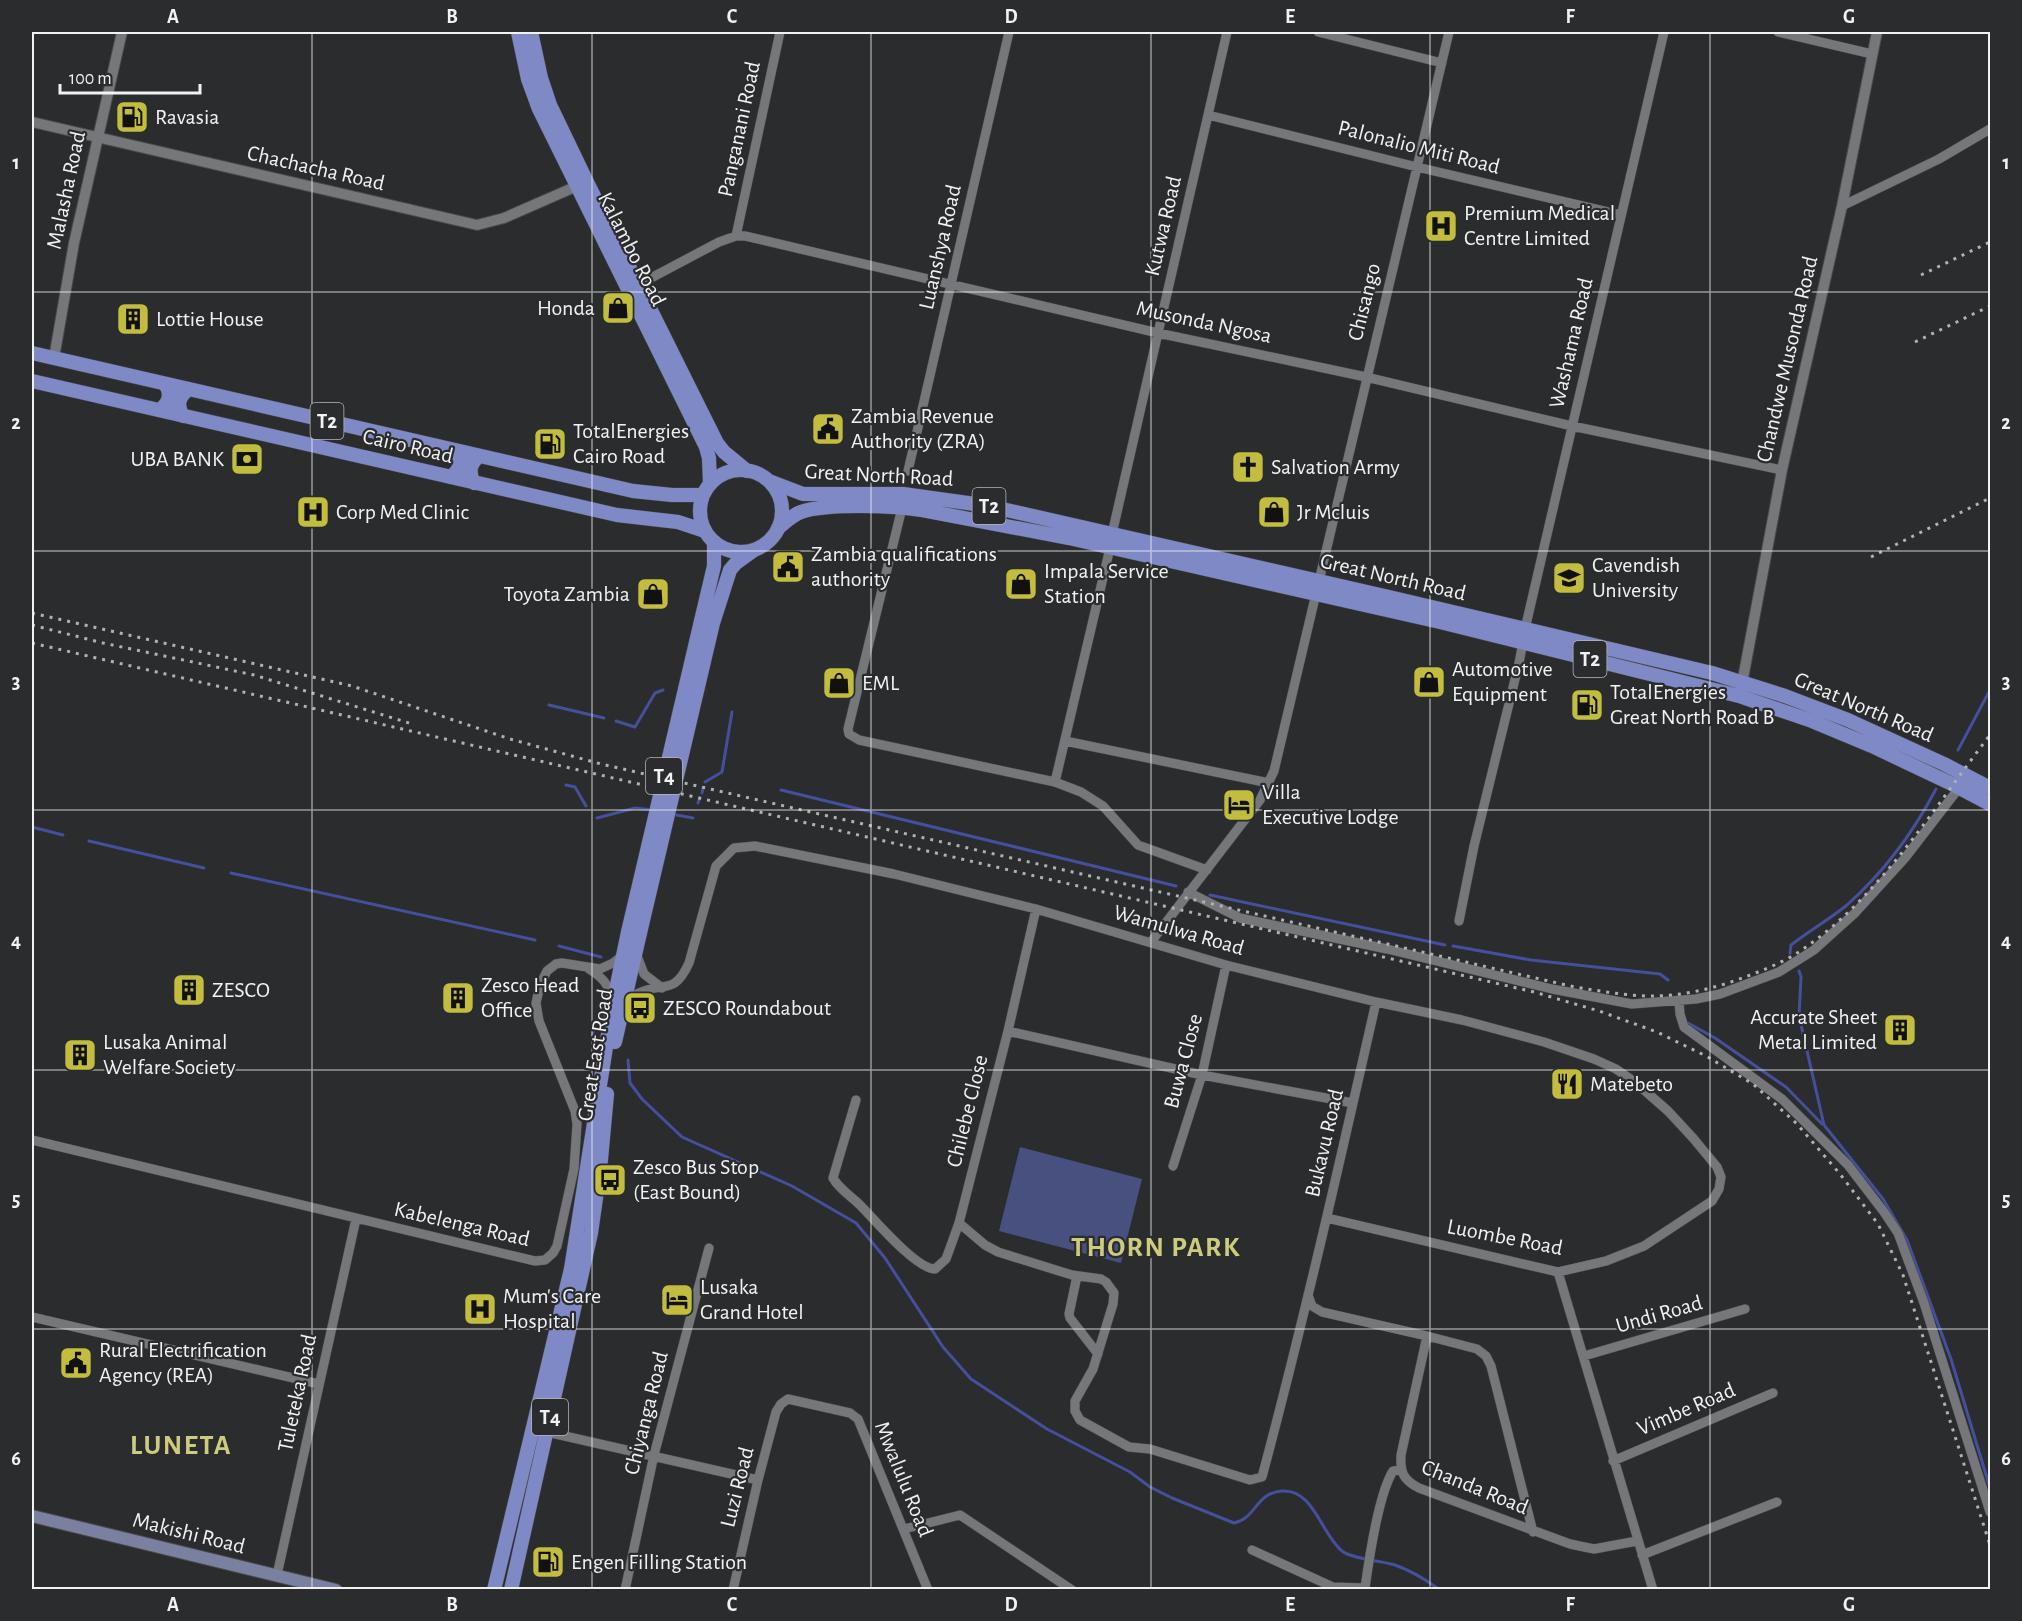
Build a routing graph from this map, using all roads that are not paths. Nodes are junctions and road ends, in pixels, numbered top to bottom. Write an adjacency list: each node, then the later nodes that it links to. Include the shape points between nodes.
1 (122, 32): 17 (street, Malasha Road)
2 (518, 32): 19 (main road, Kalambo Road, via 539,110)
3 (531, 32): 19 (main road, Kalambo Road, via 550,105)
4 (780, 32): 22 (street, Panganani Road)
5 (1009, 32): 23 (street, Luanshya Road)
6 (1227, 32): 14 (street, Kutwa Road)
7 (1318, 32): 13 (street)
8 (1449, 32): 13 (street, Chisango)
9 (1664, 32): 21 (street, Washama Road)
10 (1778, 32): 12 (street)
11 (1877, 32): 12 (street, Chandwe Musonda Road)
12 (1872, 54): 20 (street, Chandwe Musonda Road)
13 (1442, 63): 18 (street, Chisango)
14 (1208, 115): 18 (street, Palonalio Miti Road); 25 (street, Kutwa Road)
15 (32, 122): 17 (street, Chachacha Road)
16 (1990, 129): 20 (street, via 1939,159)
17 (98, 137): 19 (street, Chachacha Road, via 477,225); 27 (street, Malasha Road)
18 (1417, 167): 21 (street, Palonalio Miti Road); 28 (street, Chisango)
19 (582, 184): 24 (main road, Kalambo Road)
20 (1842, 206): 37 (street, Chandwe Musonda Road)
21 (1621, 215): 34 (street, Washama Road)
22 (736, 236): 23 (street, Musonda Ngosa); 24 (street)
23 (952, 284): 25 (street, Musonda Ngosa); 39 (street, Luanshya Road)
24 (634, 287): 38 (main road, Kalambo Road, via 717,443); 43 (main road, Kalambo Road, via 706,447)
25 (1158, 333): 28 (street, Musonda Ngosa); 47 (street, Kutwa Road)
26 (32, 353): 27 (main road, Cairo Road / T2)
27 (54, 358): 30 (main road, Cairo Road / T2)
28 (1366, 377): 34 (street, Musonda Ngosa); 49 (street, Chisango)
29 (32, 381): 32 (main road, Cairo Road / T2)
30 (165, 384): 31 (main road, Cairo Road / T2); 32 (main road, via 168,399)
31 (189, 389): 33 (main road, via 179,402); 35 (main road, Cairo Road / T2)
32 (159, 410): 33 (main road, Cairo Road / T2)
33 (183, 416): 40 (main road, Cairo Road / T2)
34 (1572, 426): 37 (street, Musonda Ngosa); 51 (street, Washama Road)
35 (456, 451): 36 (main road, Cairo Road / T2); 40 (main road, via 459,467)
36 (480, 456): 42 (main road, via 470,469); 43 (main road, Cairo Road / T2, via 633,491 672,495)
37 (1782, 470): 52 (street, Chandwe Musonda Road)
38 (747, 471): 41 (main road); 43 (main road, via 733,470 720,475)
39 (908, 471)
40 (450, 477): 42 (main road, Cairo Road / T2)
41 (769, 481): 45 (main road, via 781,503); 47 (main road, Great North Road / T2, via 803,494 903,494 952,499)
42 (474, 483): 46 (main road, Cairo Road / T2, via 617,515 678,522)
43 (706, 489): 46 (main road, via 700,513)
44 (902, 508): 45 (main road, Great North Road / T2, via 824,508 802,512); 47 (main road, Great North Road / T2); 55 (street, via 849,734 858,740)
45 (778, 528): 48 (main road)
46 (710, 536): 48 (main road, via 725,548 737,551); 50 (main road, Great East Road / T4, via 714,566)
47 (1111, 541): 49 (main road, Great North Road / T2); 54 (street, Kutwa Road)
48 (761, 546): 50 (main road, Great East Road / T4, via 733,566)
49 (1318, 588): 51 (main road, Great North Road / T2); 51 (main road, Great North Road / T2, via 1469,616); 56 (street, Chisango)
50 (707, 622): 65 (main road, Great East Road / T4, bridge)
51 (1524, 636): 52 (main road, Great North Road / T2, via 1614,649); 53 (main road, Great North Road / T2); 63 (street, Washama Road)
52 (1743, 682): 53 (street, Chandwe Musonda Road); 58 (main road, Great North Road / T2, via 1848,720)
53 (1739, 696): 57 (main road, Great North Road / T2, via 1842,733)
54 (1065, 741): 55 (street, Kutwa Road); 56 (street)
55 (1055, 782): 60 (street, via 1098,802 1138,844)
56 (1269, 783): 60 (street, Chisango)
57 (1959, 788): 59 (main road, Great North Road / T2); 69 (street, via 1905,858 1855,913 1814,950 1779,972 1719,994)
58 (1990, 788)
59 (1990, 804)
60 (1208, 870): 61 (street, Chisango)
61 (1188, 892): 64 (street, Chisango); 69 (street, via 1240,918 1551,989 1632,1004)
62 (1036, 909): 64 (street, Wamulwa Road); 68 (street, Wamulwa Road, via 894,874 743,846 716,866 689,963 679,980); 72 (street, Chilebe Close)
63 (1459, 921)
64 (1151, 942): 66 (street, Wamulwa Road)
65 (629, 954): 67 (street, Kabelenga Road, via 605,968); 68 (street, via 644,974); 71 (main road, Great East Road / T4)
66 (1226, 965): 70 (street, Wamulwa Road); 73 (street, Buwa Close)
67 (587, 968): 71 (street, via 602,977); 80 (street, Kabelenga Road, via 556,964 547,971 536,1003 539,1021 578,1124 574,1169 553,1253 545,1260 535,1261)
68 (662, 988): 71 (street, Wamulwa Road, via 640,992)
69 (1679, 1000): 100 (street, via 1684,1027 1782,1099 1848,1166 1898,1233 1928,1314)
70 (1376, 1002): 75 (street, Bukavu Road); 78 (street, Wamulwa Road, via 1545,1042 1616,1069 1694,1138 1717,1167)
71 (617, 1007): 94 (main road, Great East Road / T4, via 591,1233); 110 (main road, Great East Road / T4, via 571,1269)
72 (1008, 1030): 73 (street); 81 (street, Chilebe Close)
73 (1202, 1075): 75 (street); 77 (street, Buwa Close)
74 (856, 1100): 81 (street, Chilebe Close, via 833,1178 837,1185 922,1265 935,1269 946,1259)
75 (1353, 1103): 79 (street, Bukavu Road)
76 (32, 1140): 80 (street, Kabelenga Road)
77 (1173, 1166)
78 (1721, 1183): 83 (street, Luombe Road, via 1712,1201 1644,1246 1606,1261)
79 (1327, 1218): 83 (street, Luombe Road); 85 (street, Bukavu Road)
80 (356, 1219): 91 (street, Tuleteka Road)
81 (958, 1222): 84 (street, via 991,1249)
82 (709, 1248): 95 (street, Chiyanga Road)
83 (1558, 1272): 90 (street)
84 (1077, 1276): 89 (street, via 1070,1318); 89 (street, via 1101,1279 1114,1293)
85 (1308, 1293): 88 (street, via 1317,1310); 89 (street, Bukavu Road, via 1262,1477 1250,1480 1150,1449 1129,1447 1080,1420 1075,1401)
86 (1745, 1309): 90 (street, Undi Road)
87 (32, 1317): 91 (street)
88 (1427, 1336): 97 (street, Chanda Road); 103 (street, via 1477,1349 1489,1361)
89 (1098, 1354)
90 (1584, 1356): 96 (street)
91 (319, 1384): 107 (street, Tuleteka Road)
92 (1773, 1393): 96 (street, Vimbe Road)
93 (788, 1399): 98 (street, Luzi Road, via 776,1412); 102 (street, Mwalulu Road, via 850,1413 858,1419)
94 (547, 1432): 95 (street); 111 (main road, Great East Road / T4)
95 (654, 1455): 98 (street); 112 (street, Chiyanga Road)
96 (1613, 1461): 104 (street)
97 (1401, 1470): 103 (street, Chanda Road, via 1407,1481 1419,1488); 108 (street, via 1393,1471 1388,1479 1369,1560)
98 (758, 1479): 113 (street, Luzi Road)
99 (1777, 1502): 106 (street)
100 (1990, 1512)
101 (32, 1516): 107 (main road, Makishi Road)
102 (904, 1529): 114 (street, Mwalulu Road); 115 (street, via 960,1515)
103 (1533, 1532): 104 (street, Chanda Road, via 1587,1548)
104 (1637, 1541): 106 (street)
105 (1252, 1550): 108 (street, via 1333,1587)
106 (1642, 1555): 116 (street)
107 (277, 1575): 109 (main road, Makishi Road)
108 (1368, 1589)
109 (336, 1590)
110 (494, 1590)
111 (511, 1590)
112 (625, 1590)
113 (733, 1590)
114 (928, 1590)
115 (1072, 1590)
116 (1653, 1590)

